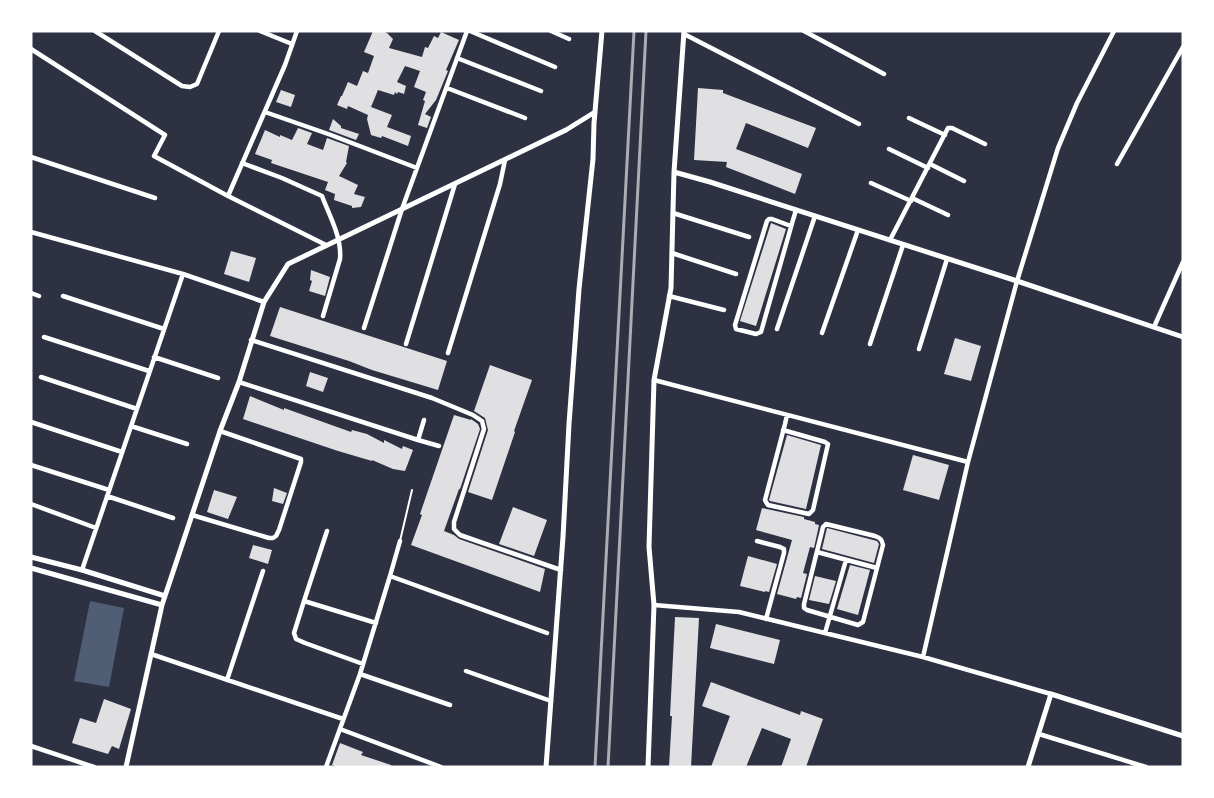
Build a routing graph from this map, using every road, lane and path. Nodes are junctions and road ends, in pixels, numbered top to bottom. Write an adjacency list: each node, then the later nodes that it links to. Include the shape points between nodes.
1 (95, 31): 2 (street, via 182,86 190,86 197,84)
2 (219, 31)
3 (260, 31): 12 (street)
4 (297, 31): 12 (street)
5 (469, 31): 15 (street); 16 (street)
6 (551, 31): 11 (street)
7 (602, 31): 21 (street)
8 (804, 31): 17 (street)
9 (1114, 31): 59 (street, via 1058,148)
10 (684, 33): 24 (street); 34 (street)
11 (569, 39)
12 (292, 44): 20 (street)
13 (1183, 47): 31 (street)
14 (31, 49): 38 (street, via 165,135 154,156)
15 (458, 58): 18 (street); 19 (street)
16 (555, 67)
17 (884, 74)
18 (447, 88): 22 (street); 33 (street)
19 (541, 91)
20 (265, 112): 30 (street); 33 (street)
21 (595, 112): 29 (street); 114 (street, via 572,376)
22 (525, 118)
23 (909, 118): 25 (street)
24 (859, 124)
25 (945, 135): 26 (street, via 948,128 952,128); 32 (street)
26 (985, 144)
27 (890, 149): 32 (street)
28 (31, 157): 39 (street)
29 (505, 160): 37 (street); 78 (street)
30 (242, 163): 38 (street); 50 (street, via 322,196)
31 (1117, 164)
32 (929, 166): 35 (street); 40 (street)
33 (417, 168): 41 (street)
34 (674, 172): 42 (street); 43 (street)
35 (964, 181)
36 (871, 183): 40 (street)
37 (455, 184): 41 (street); 75 (street)
38 (228, 196): 53 (street)
39 (155, 198)
40 (911, 199): 44 (street); 51 (street)
41 (402, 209): 50 (street); 68 (street)
42 (796, 210): 45 (street); 46 (street)
43 (673, 213): 49 (street); 54 (street)
44 (948, 215)
45 (815, 216): 47 (street); 70 (street)
46 (791, 226): 46 (street, via 761,332 756,334 736,328 767,221 772,219)
47 (858, 230): 51 (street); 71 (street)
48 (31, 232): 57 (street)
49 (749, 237)
50 (339, 240): 53 (street); 66 (street, via 340,259)
51 (890, 240): 52 (street)
52 (903, 245): 55 (street); 76 (street)
53 (326, 246): 64 (street, via 288,264)
54 (672, 253): 58 (street); 63 (street)
55 (947, 259): 59 (street); 77 (street)
56 (1183, 262): 67 (street)
57 (183, 274): 64 (street); 69 (street)
58 (736, 274)
59 (1017, 282): 67 (street); 96 (street)
60 (31, 293): 61 (street)
61 (39, 296)
62 (63, 296): 69 (street)
63 (669, 296): 65 (street); 83 (street)
64 (264, 302): 74 (street)
65 (724, 310)
66 (323, 316)
67 (1154, 327): 73 (street)
68 (364, 328)
69 (164, 329): 79 (street)
70 (777, 329)
71 (822, 333)
72 (44, 336): 80 (street)
73 (1183, 336)
74 (251, 340): 84 (street); 114 (street, via 432,398 482,420 484,429 454,529 460,535)
75 (406, 344)
76 (870, 344)
77 (919, 349)
78 (448, 353)
79 (154, 358): 80 (street); 82 (street)
80 (150, 371): 85 (street)
81 (40, 377): 85 (street)
82 (218, 378)
83 (654, 380): 86 (street); 120 (street, via 649,547)
84 (238, 382): 90 (street); 92 (street)
85 (137, 409): 89 (street)
86 (787, 415): 91 (street); 96 (street)
87 (424, 420): 92 (street)
88 (31, 422): 95 (street)
89 (131, 426): 93 (street); 95 (street)
90 (220, 430): 102 (street); 102 (street, via 301,460 279,530 269,538)
91 (784, 430): 91 (street, via 765,500 768,505 809,514 813,510 828,444)
92 (418, 440): 94 (street)
93 (187, 444)
94 (439, 446)
95 (122, 452): 98 (street)
96 (968, 462): 127 (street)
97 (31, 465): 98 (street)
98 (109, 490): 100 (street)
99 (412, 490): 106 (lane)
100 (107, 496): 103 (street); 104 (street)
101 (31, 504): 104 (street)
102 (192, 515): 117 (street)
103 (173, 518)
104 (96, 528): 113 (street)
105 (326, 531): 118 (street)
106 (400, 541): 116 (street)
107 (756, 541): 122 (street, via 784,549)
108 (817, 552): 110 (street); 112 (street, via 826,524 866,534 882,541); 121 (street, via 804,608)
109 (31, 557): 113 (street)
110 (846, 560): 112 (street); 121 (street)
111 (31, 568): 119 (street)
112 (877, 568): 121 (street, via 863,622 858,625)
113 (82, 570): 117 (street)
114 (561, 570): 133 (street)
115 (263, 571): 131 (street)
116 (390, 576): 123 (street); 124 (street)
117 (165, 596): 119 (street)
118 (304, 601): 123 (street); 128 (street, via 294,634 296,638)
119 (162, 605): 126 (street)
120 (654, 605): 122 (street, via 739,612); 145 (street)
121 (830, 617): 125 (street)
122 (766, 619): 125 (street)
123 (376, 623): 128 (street)
124 (547, 633)
125 (825, 633): 127 (street)
126 (151, 654): 131 (street); 141 (street)
127 (923, 657): 132 (street)
128 (363, 664): 130 (street)
129 (466, 671): 133 (street)
130 (360, 674): 134 (street); 135 (street)
131 (227, 680): 135 (street)
132 (1051, 694): 137 (street); 138 (street)
133 (551, 701): 144 (street)
134 (450, 705)
135 (344, 720): 136 (street)
136 (340, 729): 142 (street); 143 (street)
137 (1039, 734): 146 (street); 147 (street)
138 (1183, 736)
139 (31, 746): 140 (street)
140 (94, 767)
141 (126, 767)
142 (326, 767)
143 (441, 767)
144 (546, 767)
145 (648, 767)
146 (1028, 767)
147 (1146, 767)

